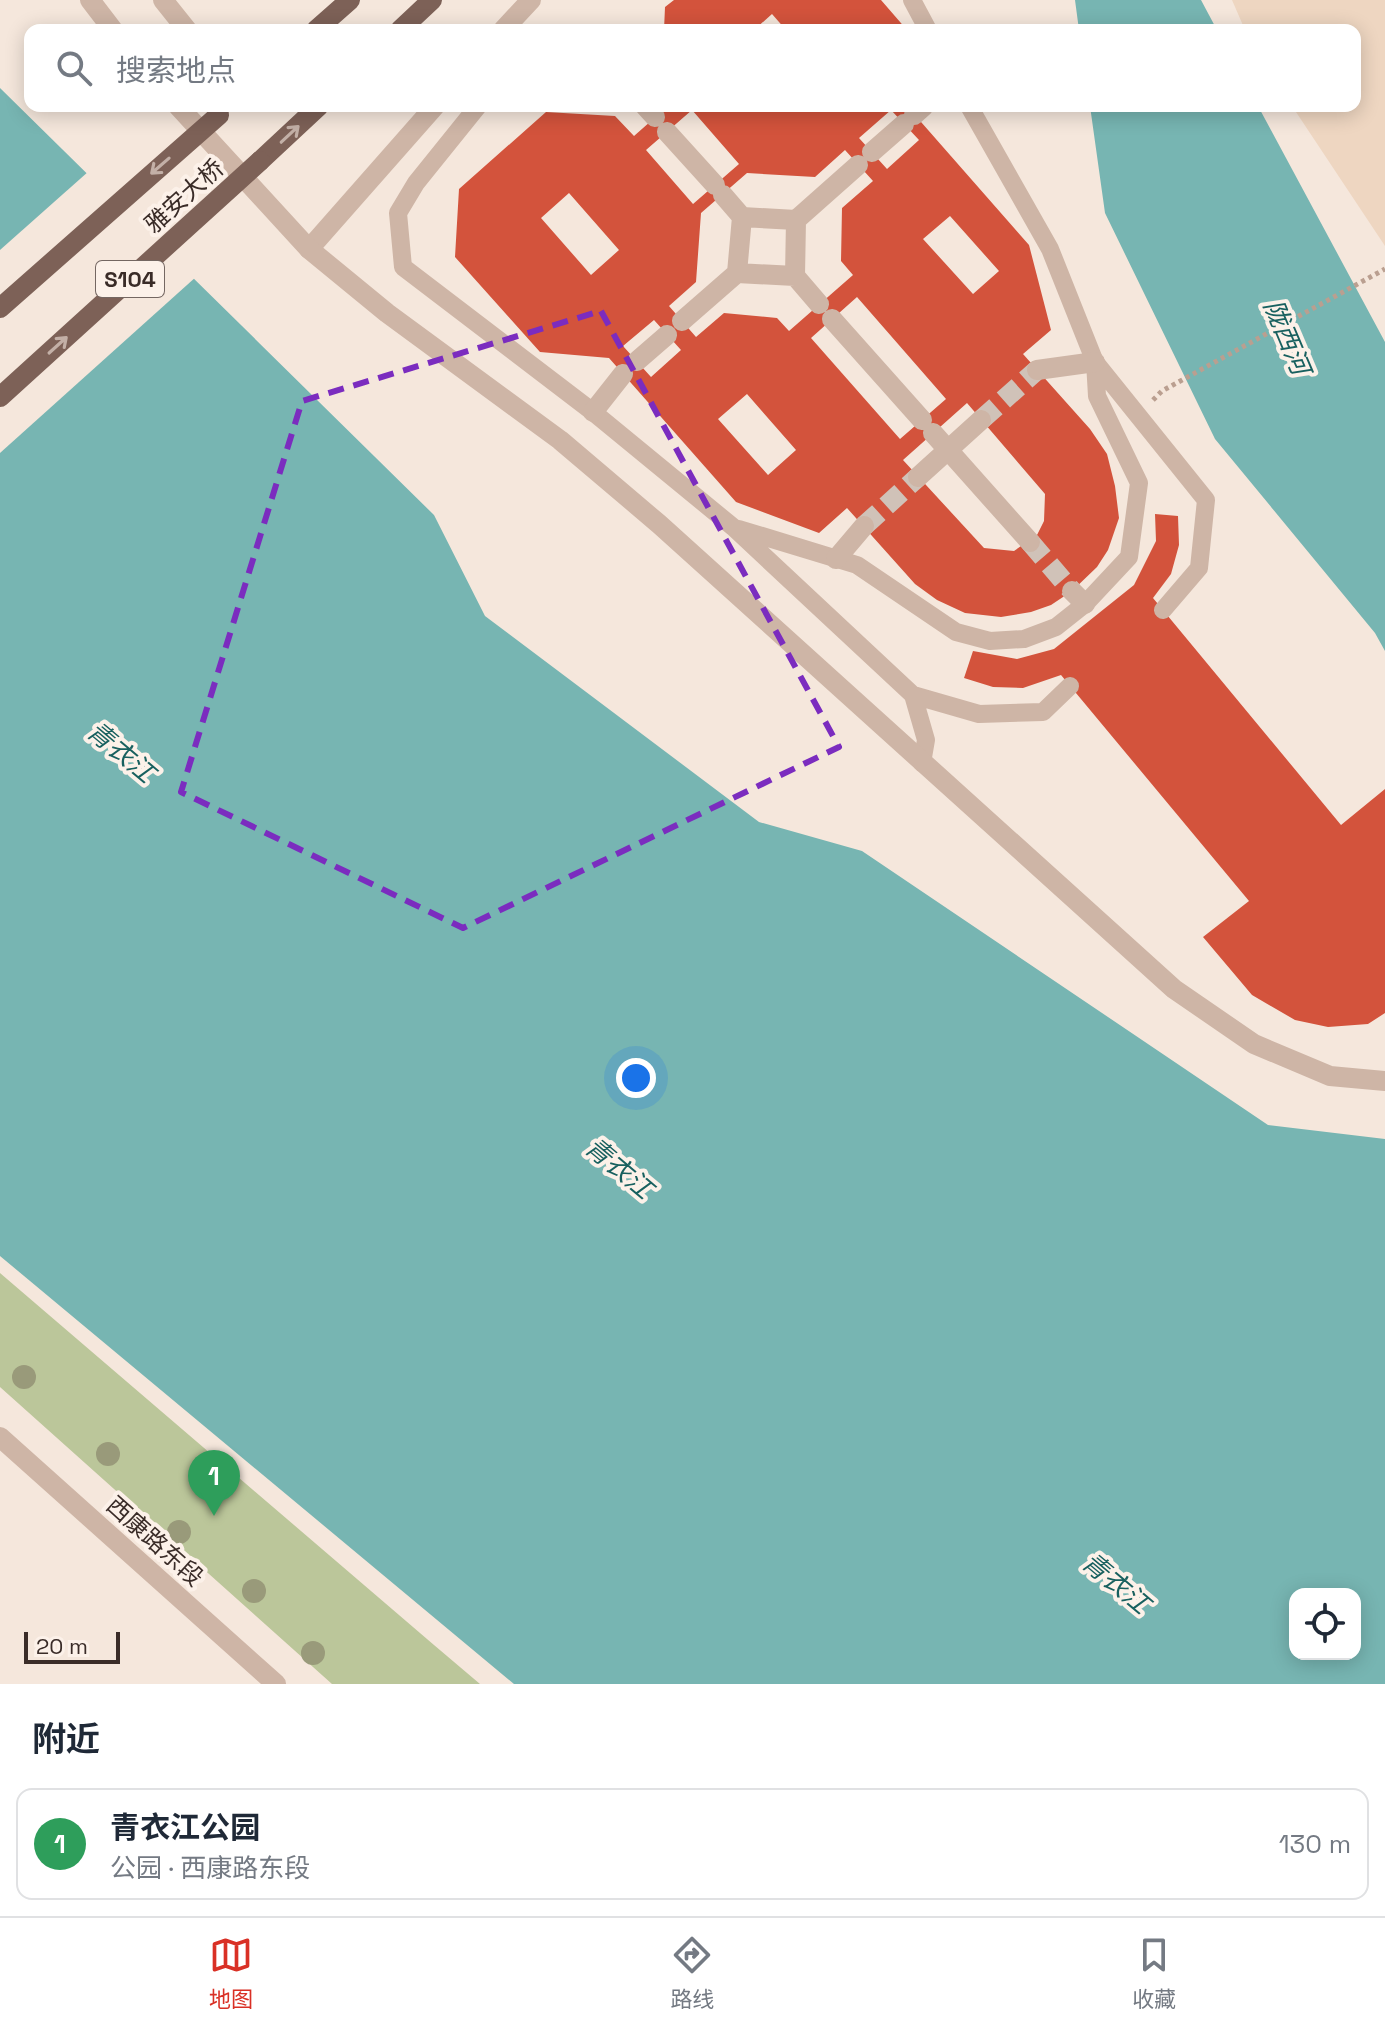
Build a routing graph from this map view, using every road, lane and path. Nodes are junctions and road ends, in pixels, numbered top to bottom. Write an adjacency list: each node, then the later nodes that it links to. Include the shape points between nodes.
1 (90, 0): 6 (street)
2 (163, 0): 7 (street)
3 (350, 0): 8 (main road)
4 (432, 0): 9 (main road)
5 (912, 0): 10 (lane)
6 (108, 24)
7 (182, 24)
8 (323, 24)
9 (406, 24)
10 (925, 24)
11 (183, 112): 21 (street)
12 (222, 112): 25 (main road, 雅安大桥 / S104, one-way to 25, bridge)
13 (313, 112): 29 (main road, 雅安大桥 / S104, one-way to 13, bridge)
14 (430, 112): 21 (street)
15 (473, 112): 30 (lane, via 398,213 403,267)
16 (972, 112): 26 (lane, via 1050,249)
17 (914, 115): 20 (street)
18 (656, 118): 19 (street)
19 (742, 217): 20 (street); 23 (street)
20 (796, 220): 24 (street)
21 (309, 249): 41 (street, via 560,440)
22 (1385, 269): 28 (path)
23 (737, 273): 24 (street); 30 (street, via 630,368)
24 (795, 276): 32 (street)
25 (0, 308)
26 (1095, 362): 27 (street); 37 (lane, via 1097,396 1139,483 1129,557 1079,598 1056,627 1024,639 990,641 956,632 857,565); 38 (lane, via 1206,500 1199,568)
27 (1037, 370)
28 (1162, 391)
29 (0, 397)
30 (593, 412): 35 (lane)
31 (981, 420): 32 (street)
32 (948, 450): 33 (street); 36 (street)
33 (918, 477)
34 (864, 526): 37 (street)
35 (733, 527): 37 (lane); 40 (lane)
36 (1030, 542)
37 (836, 559)
38 (1163, 610)
39 (1070, 686): 40 (lane, via 1043,712 979,714)
40 (913, 695): 41 (lane, via 926,740)
41 (922, 763): 42 (street, via 1174,989 1254,1044 1330,1076)
42 (1385, 1081)
43 (0, 1437): 44 (street, 西康路东段)
44 (276, 1684)

